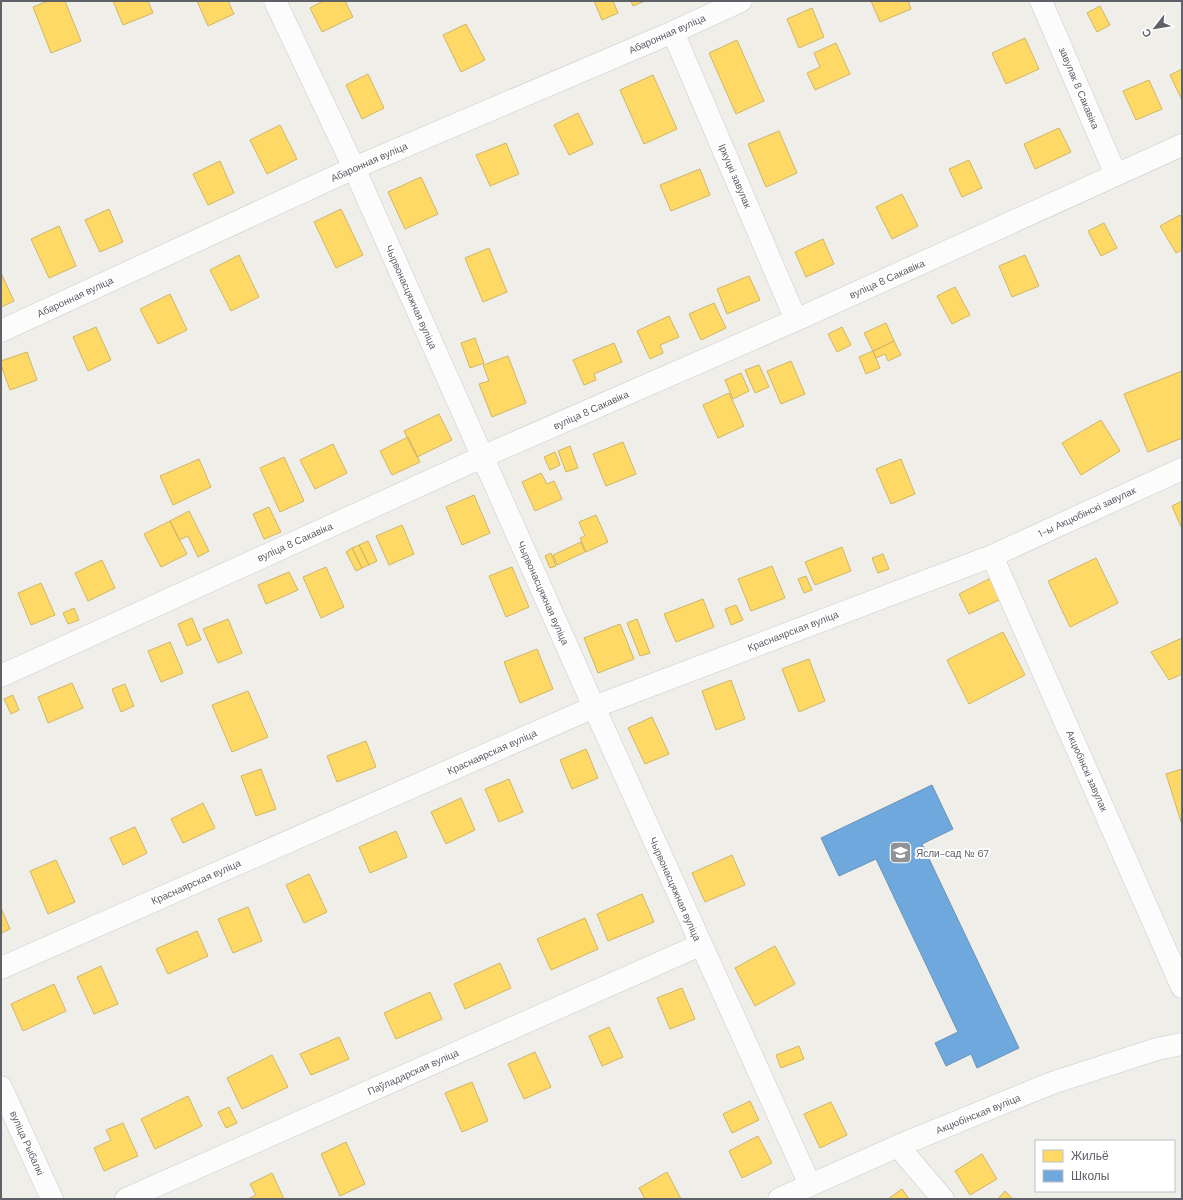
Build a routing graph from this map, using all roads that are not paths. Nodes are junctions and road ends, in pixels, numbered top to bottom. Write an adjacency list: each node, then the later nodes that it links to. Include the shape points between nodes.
1 (275, 1): 6 (street, Чырвонасцяжная вуліца)
2 (741, 1): 4 (street, Абаронная вуліца)
3 (1041, 1): 7 (street, завулак 8 Сакавіка)
4 (673, 32): 6 (street, Абаронная вуліца); 8 (street, Іркуцкі завулак)
5 (1182, 145): 7 (street, вуліца 8 Сакавіка)
6 (354, 168): 9 (street, Абаронная вуліца); 10 (street, Чырвонасцяжная вуліца)
7 (1116, 175): 8 (street, вуліца 8 Сакавіка)
8 (796, 320): 10 (street, вуліца 8 Сакавіка)
9 (1, 331)
10 (482, 457): 13 (street, вуліца 8 Сакавіка); 14 (street, Чырвонасцяжная вуліца)
11 (1182, 469): 12 (street, 1-ы Акцюбінскі завулак)
12 (992, 556): 14 (street, Краснаярская вуліца); 17 (street, Акцюбінскі завулак)
13 (1, 676)
14 (594, 707): 15 (street, Чырвонасцяжная вуліца); 16 (street, Краснаярская вуліца)
15 (700, 945): 21 (street, Чырвонасцяжная вуліца); 23 (street, Паўладарская вуліца)
16 (1, 968)
17 (1182, 987)
18 (1182, 1044): 20 (street, Акцюбінская вуліца, via 1157,1049 1052,1083)
19 (1, 1087): 22 (street, вуліца Рыбалкі)
20 (898, 1146): 21 (street, Акцюбінская вуліца); 25 (street)
21 (810, 1185): 24 (street, Акцюбінская вуліца)
22 (52, 1199)
23 (126, 1199)
24 (779, 1199)
25 (943, 1199)

